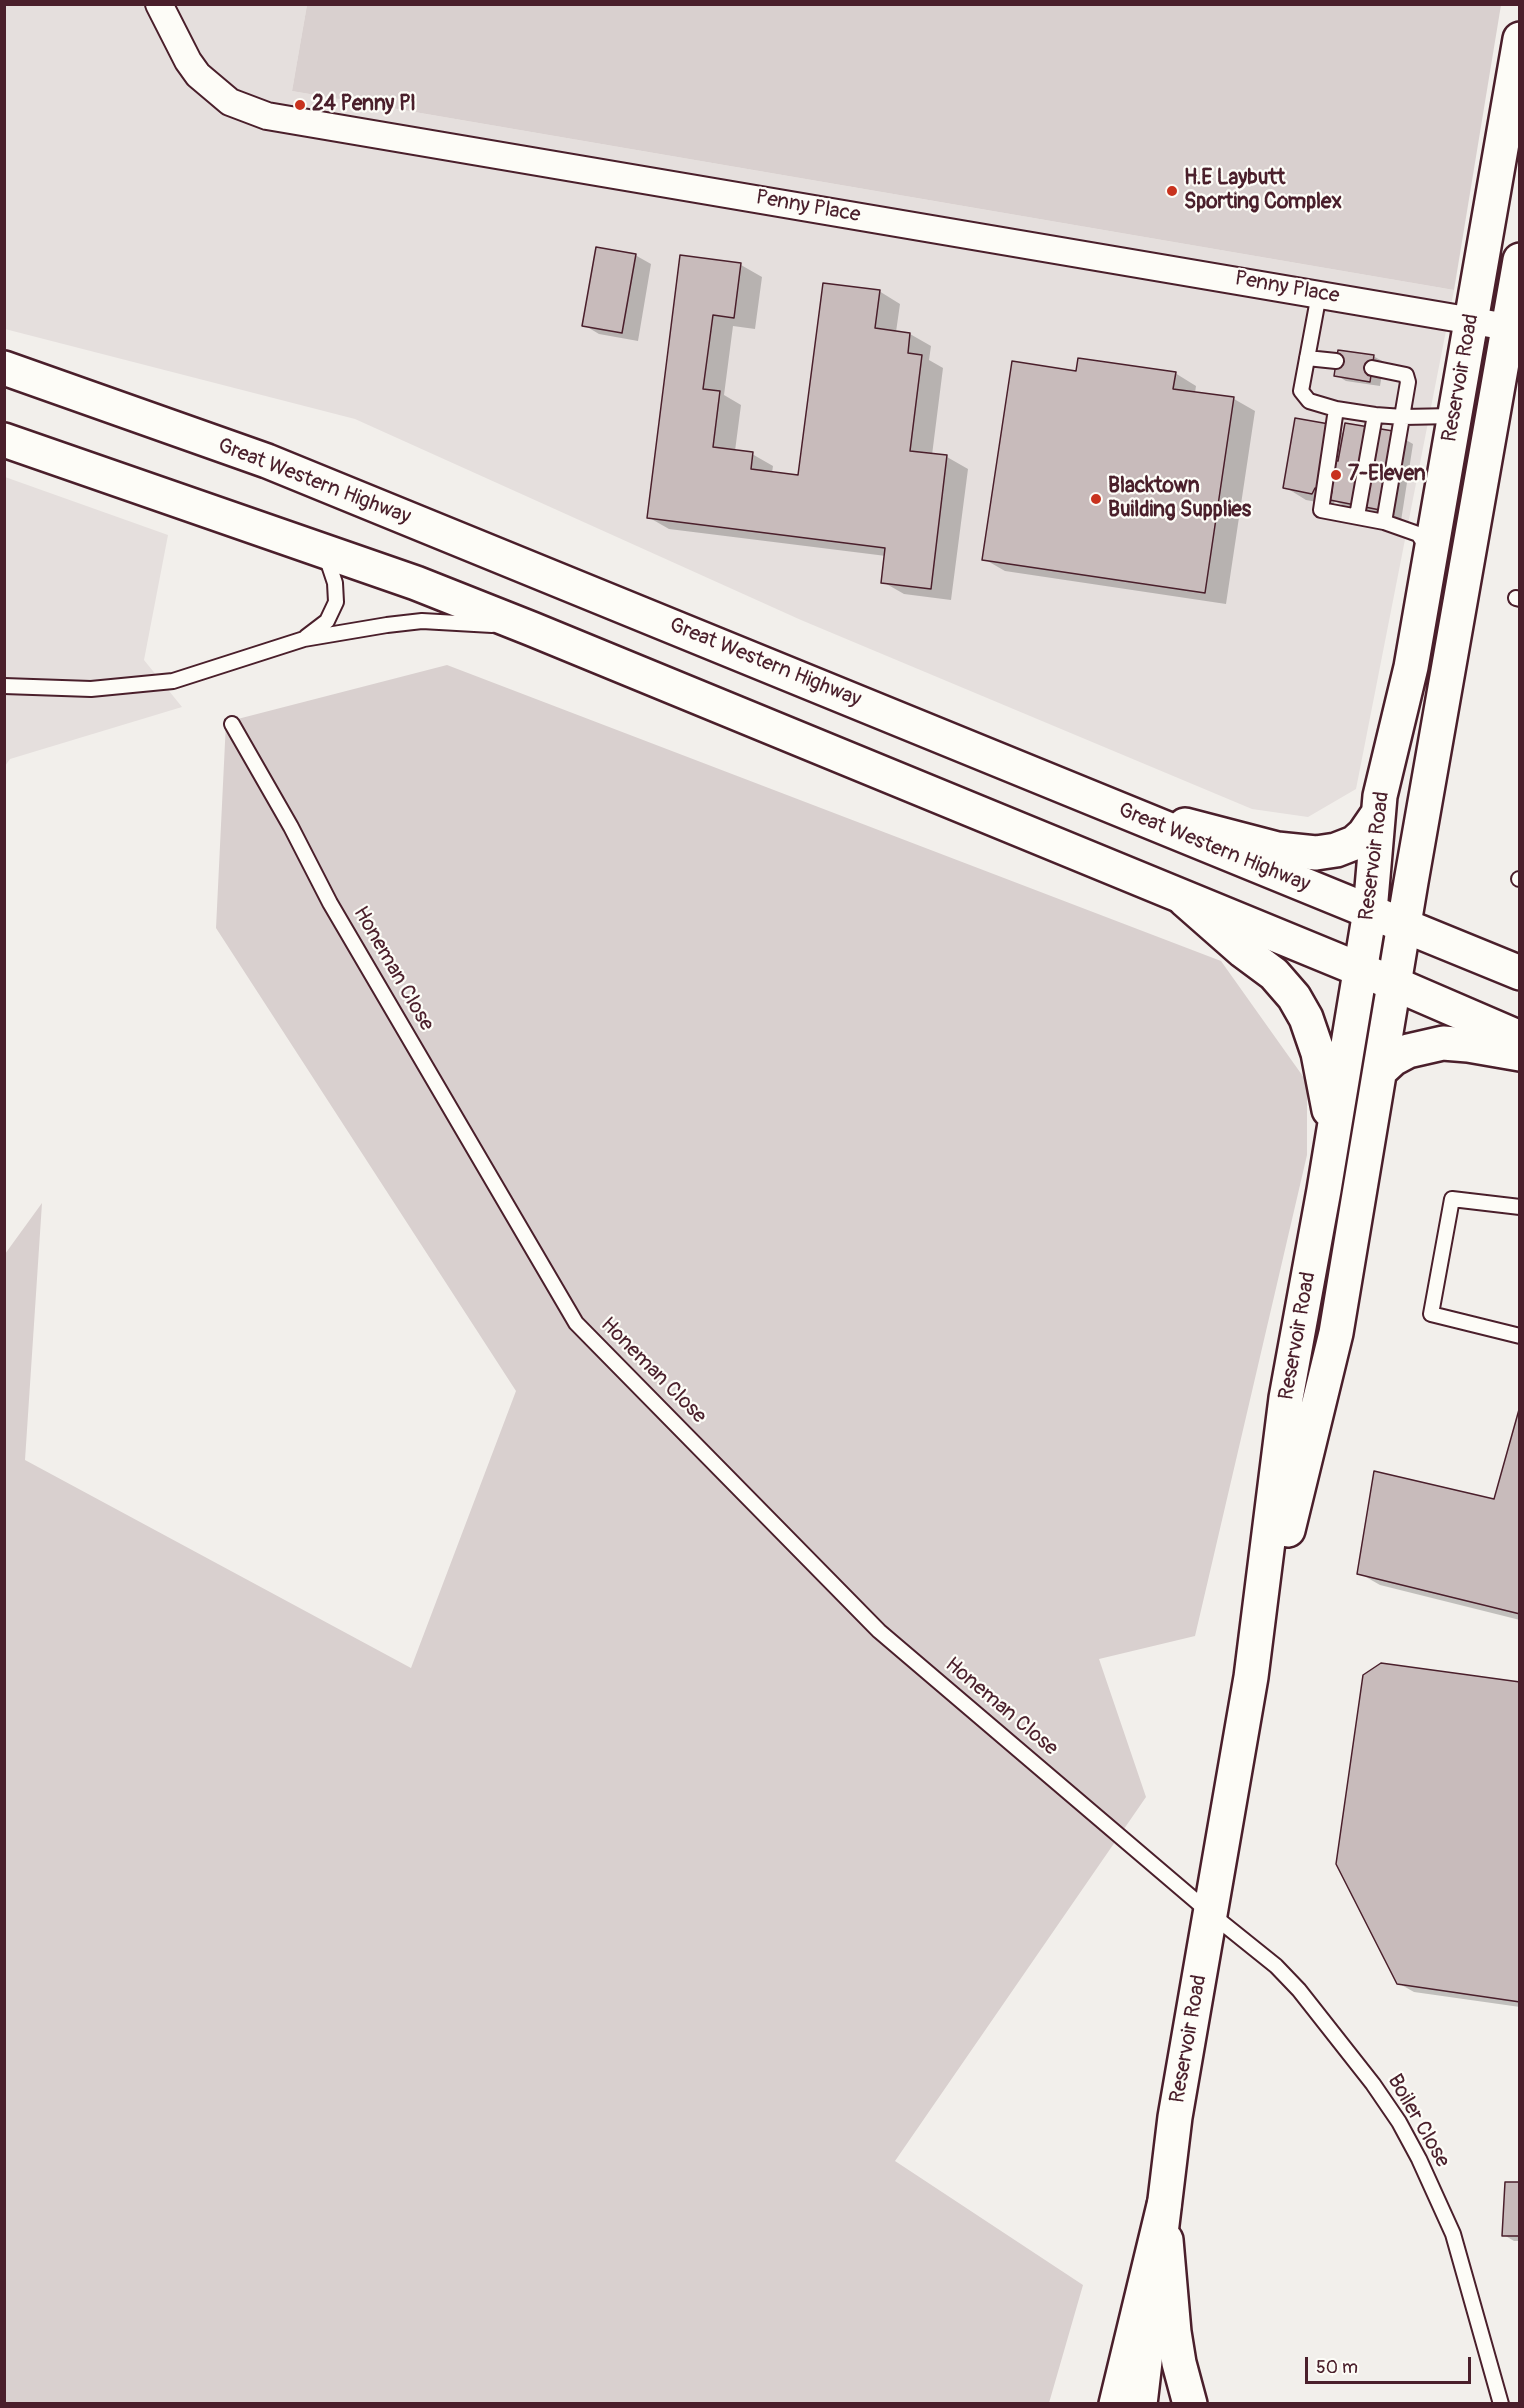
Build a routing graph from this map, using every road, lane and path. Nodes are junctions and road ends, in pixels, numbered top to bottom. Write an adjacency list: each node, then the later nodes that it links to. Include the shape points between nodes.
1 (159, 4): 4 (street, Penny Place, via 198,75 230,102 267,116)
2 (1520, 39): 5 (main road, Reservoir Road)
3 (1520, 260): 6 (main road, Reservoir Road)
4 (1319, 294): 5 (street, Penny Place); 7 (lane)
5 (1471, 321): 6 (street, Penny Place); 13 (main road, Reservoir Road)
6 (1508, 327): 28 (main road, Reservoir Road)
7 (1307, 358): 8 (lane); 11 (lane, via 1303,396)
8 (1336, 361)
9 (4, 368): 24 (main road, Great Western Highway, via 267,461)
10 (1372, 368): 14 (lane, via 1406,375)
11 (1336, 410): 12 (lane); 16 (lane, via 1322,510)
12 (1375, 415): 14 (lane); 16 (lane)
13 (1454, 416): 14 (lane); 19 (main road, Reservoir Road)
14 (1403, 417): 17 (lane)
15 (4, 440): 18 (main road)
16 (1357, 516): 17 (lane)
17 (1384, 522): 19 (lane, via 1418,534)
18 (325, 552): 20 (main road); 21 (lane, via 335,583 336,602 327,621)
19 (1431, 554): 25 (main road, Reservoir Road, via 1411,667)
20 (532, 629): 21 (lane, via 422,621); 26 (main road)
21 (304, 639): 22 (lane, via 173,681 91,689)
22 (4, 686)
23 (232, 724): 39 (lane, Honeman Close, via 330,903 576,1323 879,1631)
24 (1108, 805): 25 (main road, via 1277,849 1316,853 1354,843); 27 (main road, Great Western Highway)
25 (1377, 815): 27 (main road, Reservoir Road)
26 (1183, 898): 29 (main road); 35 (main road, via 1274,974 1294,997 1318,1053)
27 (1370, 911): 28 (main road, Great Western Highway); 29 (main road, Reservoir Road)
28 (1405, 924): 30 (main road, Great Western Highway); 31 (main road, Reservoir Road)
29 (1360, 970): 31 (main road); 35 (main road, Reservoir Road)
30 (1520, 973)
31 (1395, 984): 32 (main road); 34 (main road, Reservoir Road)
32 (1520, 1038)
33 (1520, 1054): 34 (main road, via 1443,1043 1408,1051)
34 (1380, 1071): 38 (main road, Reservoir Road, via 1336,1333)
35 (1333, 1127): 38 (main road, Reservoir Road, via 1286,1398)
36 (1520, 1207): 37 (lane, via 1452,1199 1431,1314)
37 (1520, 1336)
38 (1251, 1677): 39 (main road, Reservoir Road)
39 (1210, 1913): 40 (main road, Reservoir Road); 44 (lane, Boiler Close, via 1276,1966 1299,1990 1399,2122 1453,2234)
40 (1164, 2205): 41 (main road); 42 (main road, Reservoir Road); 43 (main road, via 1174,2332)
41 (1116, 2403)
42 (1140, 2403)
43 (1190, 2403)
44 (1501, 2403)

